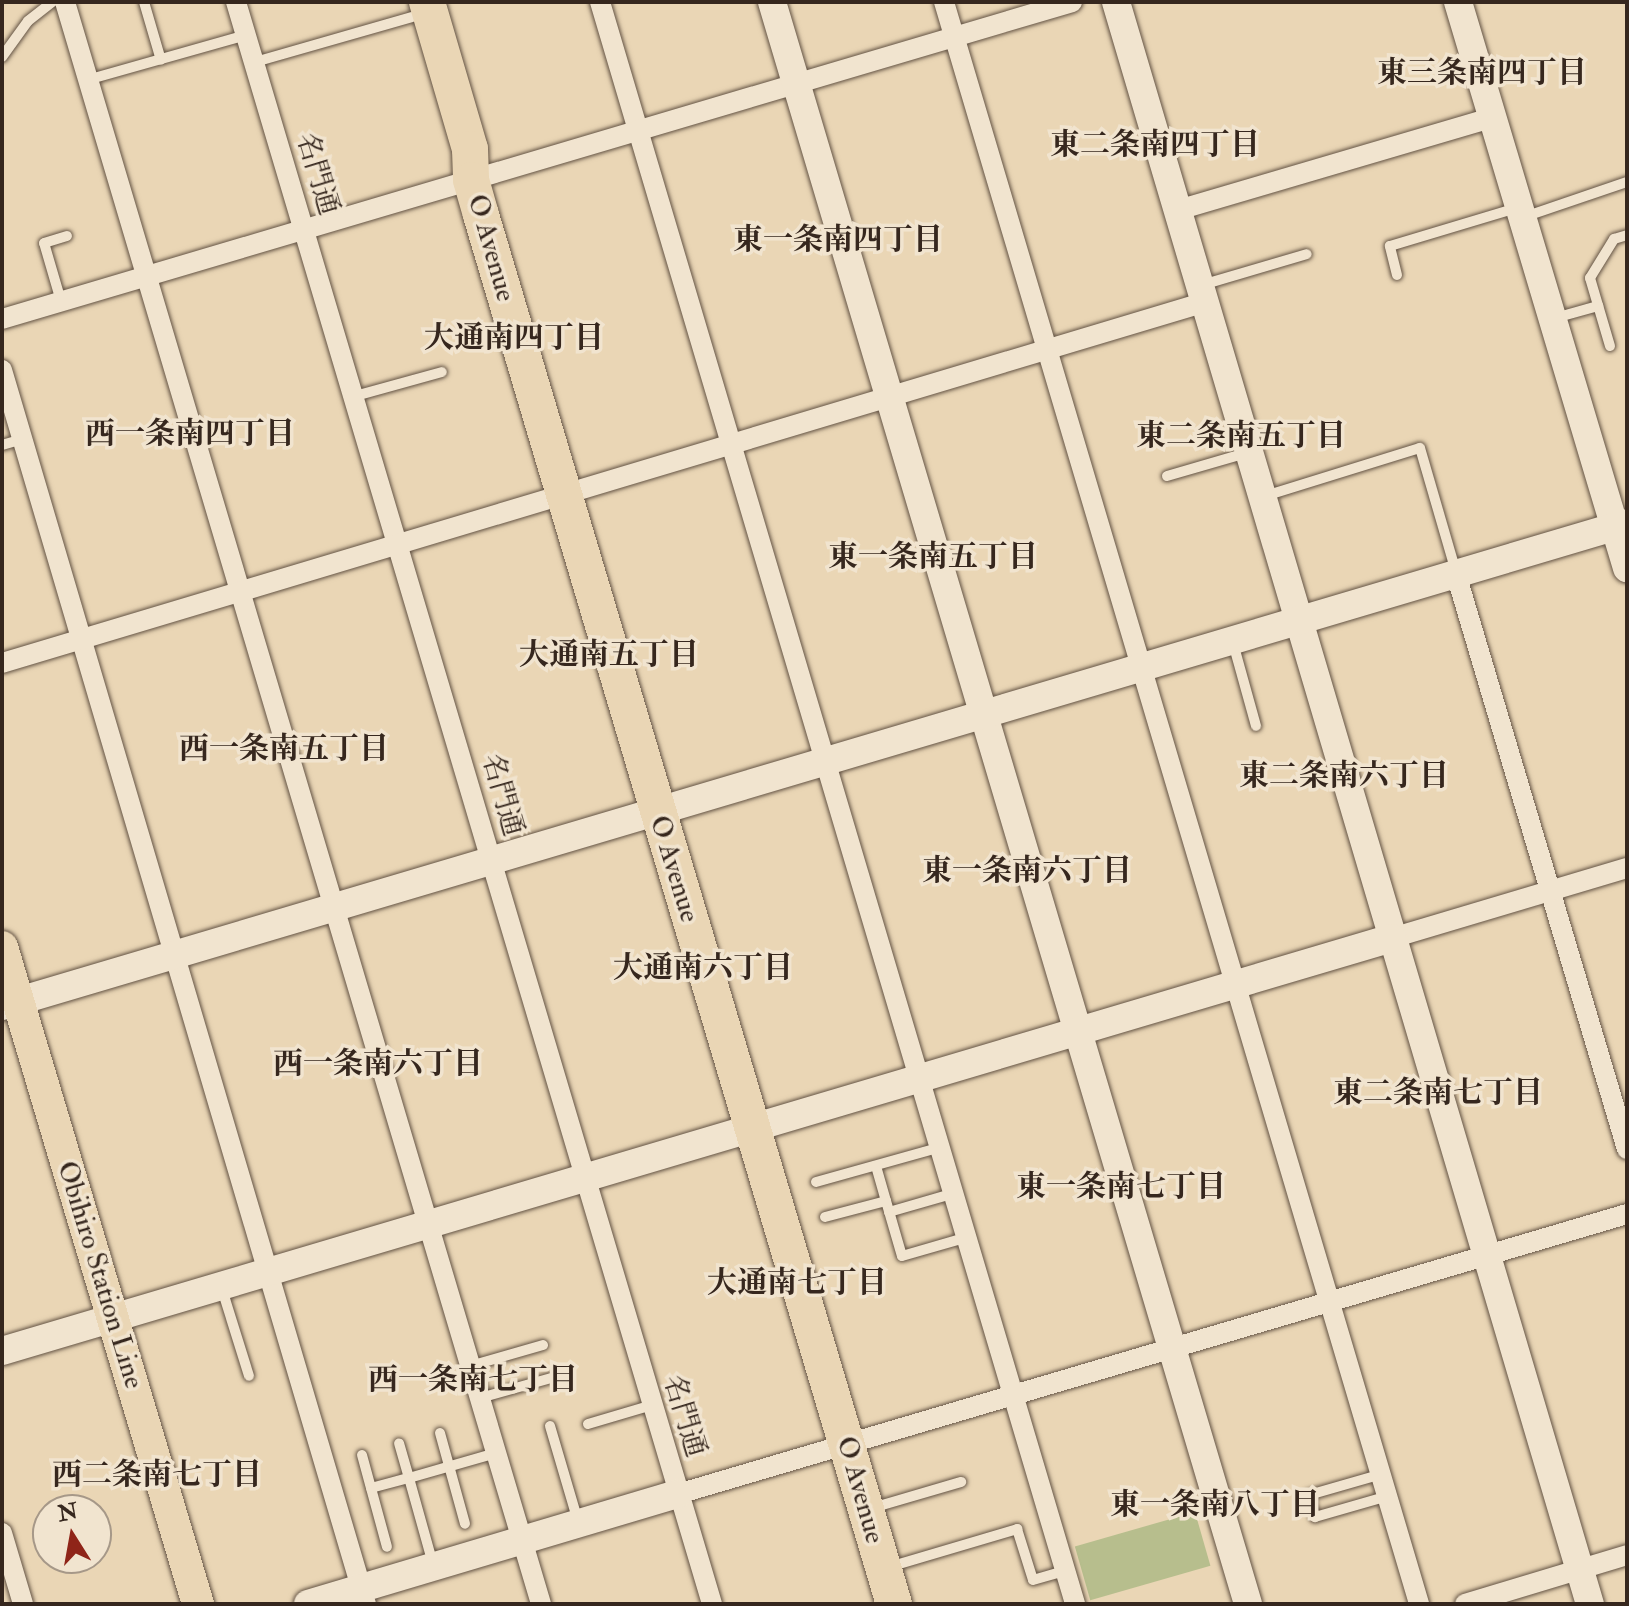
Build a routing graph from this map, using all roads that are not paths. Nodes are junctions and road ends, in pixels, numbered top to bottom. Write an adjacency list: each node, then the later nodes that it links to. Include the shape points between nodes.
1 (52, 2): 14 (lane, via 28,21)
2 (65, 2): 17 (street)
3 (144, 2): 15 (lane)
4 (236, 2): 12 (street, 名門通)
5 (600, 2): 20 (street)
6 (772, 2): 18 (street)
7 (944, 2): 13 (street)
8 (1072, 2): 13 (street)
9 (1116, 2): 23 (street)
10 (1458, 2): 19 (street)
11 (416, 7): 16 (lane); 21 (highway, O Avenue, via 453,152)
12 (246, 35): 15 (lane); 16 (street, 名門通)
13 (954, 37): 18 (street); 37 (street)
14 (2, 57)
15 (161, 60): 17 (lane)
16 (255, 62): 25 (street, 名門通)
17 (87, 80): 30 (street)
18 (796, 83): 20 (street); 41 (street)
19 (1493, 117): 23 (street); 24 (street)
20 (639, 130): 21 (street); 44 (street)
21 (471, 180): 25 (street); 47 (highway, O Avenue)
22 (1627, 182): 24 (lane)
23 (1178, 210): 31 (street)
24 (1521, 213): 29 (lane, via 1390,246); 35 (street)
25 (305, 230): 30 (street); 40 (street, 名門通)
26 (1627, 235): 33 (lane, via 1614,239 1590,278)
27 (67, 236): 32 (lane, via 44,243)
28 (1307, 254): 31 (lane)
29 (1397, 275)
30 (144, 277): 32 (street); 53 (street)
31 (1203, 294): 37 (street); 45 (street)
32 (61, 301): 34 (street)
33 (1598, 306): 35 (lane); 36 (lane)
34 (2, 319)
35 (1553, 319): 49 (street)
36 (1610, 346)
37 (1048, 351): 41 (street); 58 (street)
38 (442, 372): 40 (lane)
39 (4, 383): 42 (street)
40 (355, 396): 50 (street, 名門通)
41 (889, 398): 44 (street); 59 (street)
42 (23, 439): 43 (lane); 55 (street)
43 (2, 445)
44 (731, 446): 47 (street); 61 (street)
45 (1250, 452): 46 (lane); 48 (street)
46 (1167, 476)
47 (563, 495): 50 (street); 62 (highway, O Avenue)
48 (1263, 496): 52 (lane, via 1420,448); 54 (street)
49 (1621, 524): 51 (street); 52 (street)
50 (399, 544): 53 (street); 63 (street, 名門通)
51 (1627, 568)
52 (1456, 574): 54 (street); 65 (street)
53 (240, 589): 55 (street); 66 (street)
54 (1300, 622): 56 (street); 67 (street)
55 (82, 640): 57 (street); 69 (street)
56 (1232, 642): 58 (street); 60 (lane)
57 (2, 663)
58 (1143, 669): 59 (street); 70 (street)
59 (981, 714): 61 (street); 72 (street)
60 (1256, 726)
61 (826, 761): 62 (street); 73 (street)
62 (656, 811): 63 (street); 74 (highway, O Avenue)
63 (492, 862): 66 (street); 78 (street, 名門通)
64 (1627, 868): 65 (street)
65 (1549, 891): 67 (street); 76 (street)
66 (335, 909): 69 (street); 84 (street)
67 (1392, 938): 70 (street); 86 (street)
68 (2, 947): 71 (main road, Obihiro Station Line)
69 (174, 956): 71 (street); 87 (street)
70 (1237, 986): 72 (street); 89 (street)
71 (10, 1004): 90 (main road, Obihiro Station Line)
72 (1076, 1033): 73 (street); 92 (street)
73 (921, 1078): 74 (street); 75 (street)
74 (753, 1127): 78 (street); 104 (highway, O Avenue)
75 (941, 1147): 77 (lane); 80 (street)
76 (1627, 1149)
77 (876, 1166): 79 (lane); 81 (lane)
78 (583, 1178): 84 (street); 99 (street, 名門通)
79 (816, 1182)
80 (955, 1193): 81 (lane); 85 (street)
81 (888, 1207): 83 (lane); 85 (lane, via 902,1256)
82 (1627, 1214): 86 (street)
83 (825, 1217)
84 (426, 1224): 87 (street); 94 (street)
85 (968, 1237): 97 (street)
86 (1489, 1253): 89 (street); 123 (street)
87 (269, 1272): 88 (street); 125 (street)
88 (221, 1286): 90 (street); 95 (lane)
89 (1331, 1300): 92 (street); 108 (street)
90 (112, 1318): 93 (street); 127 (main road, Obihiro Station Line)
91 (543, 1345): 94 (lane)
92 (1171, 1348): 97 (street); 133 (street)
93 (2, 1351)
94 (470, 1366): 98 (street)
95 (249, 1376)
96 (551, 1378): 98 (lane)
97 (1014, 1395): 104 (street); 124 (street)
98 (480, 1398): 105 (street)
99 (652, 1405): 100 (lane); 112 (street, 名門通)
100 (588, 1424)
101 (550, 1426): 115 (lane)
102 (440, 1433): 107 (lane)
103 (399, 1443): 109 (lane)
104 (847, 1444): 112 (street); 114 (highway, O Avenue)
105 (496, 1453): 107 (lane); 118 (street)
106 (362, 1455): 111 (lane)
107 (449, 1466): 109 (lane); 116 (lane)
108 (1382, 1474): 113 (street); 113 (lane, via 1309,1495 1315,1517)
109 (409, 1478): 111 (lane); 121 (lane)
110 (961, 1482): 114 (lane)
111 (371, 1488): 119 (lane)
112 (678, 1494): 115 (street); 130 (street, 名門通)
113 (1388, 1496): 134 (street)
114 (866, 1510): 122 (highway, O Avenue)
115 (578, 1523): 118 (street)
116 (465, 1524)
117 (2, 1533): 126 (street)
118 (523, 1540): 121 (street); 129 (street)
119 (387, 1547)
120 (1627, 1555): 123 (street)
121 (434, 1566): 125 (street)
122 (884, 1569): 124 (lane, via 1017,1529 1033,1580); 131 (highway, O Avenue)
123 (1580, 1569): 135 (street); 136 (street)
124 (1065, 1571): 132 (street)
125 (363, 1596): 128 (street)
126 (23, 1604)
127 (198, 1604)
128 (308, 1604)
129 (541, 1604)
130 (712, 1604)
131 (894, 1604)
132 (1075, 1604)
133 (1248, 1604)
134 (1419, 1604)
135 (1465, 1604)
136 (1590, 1604)

